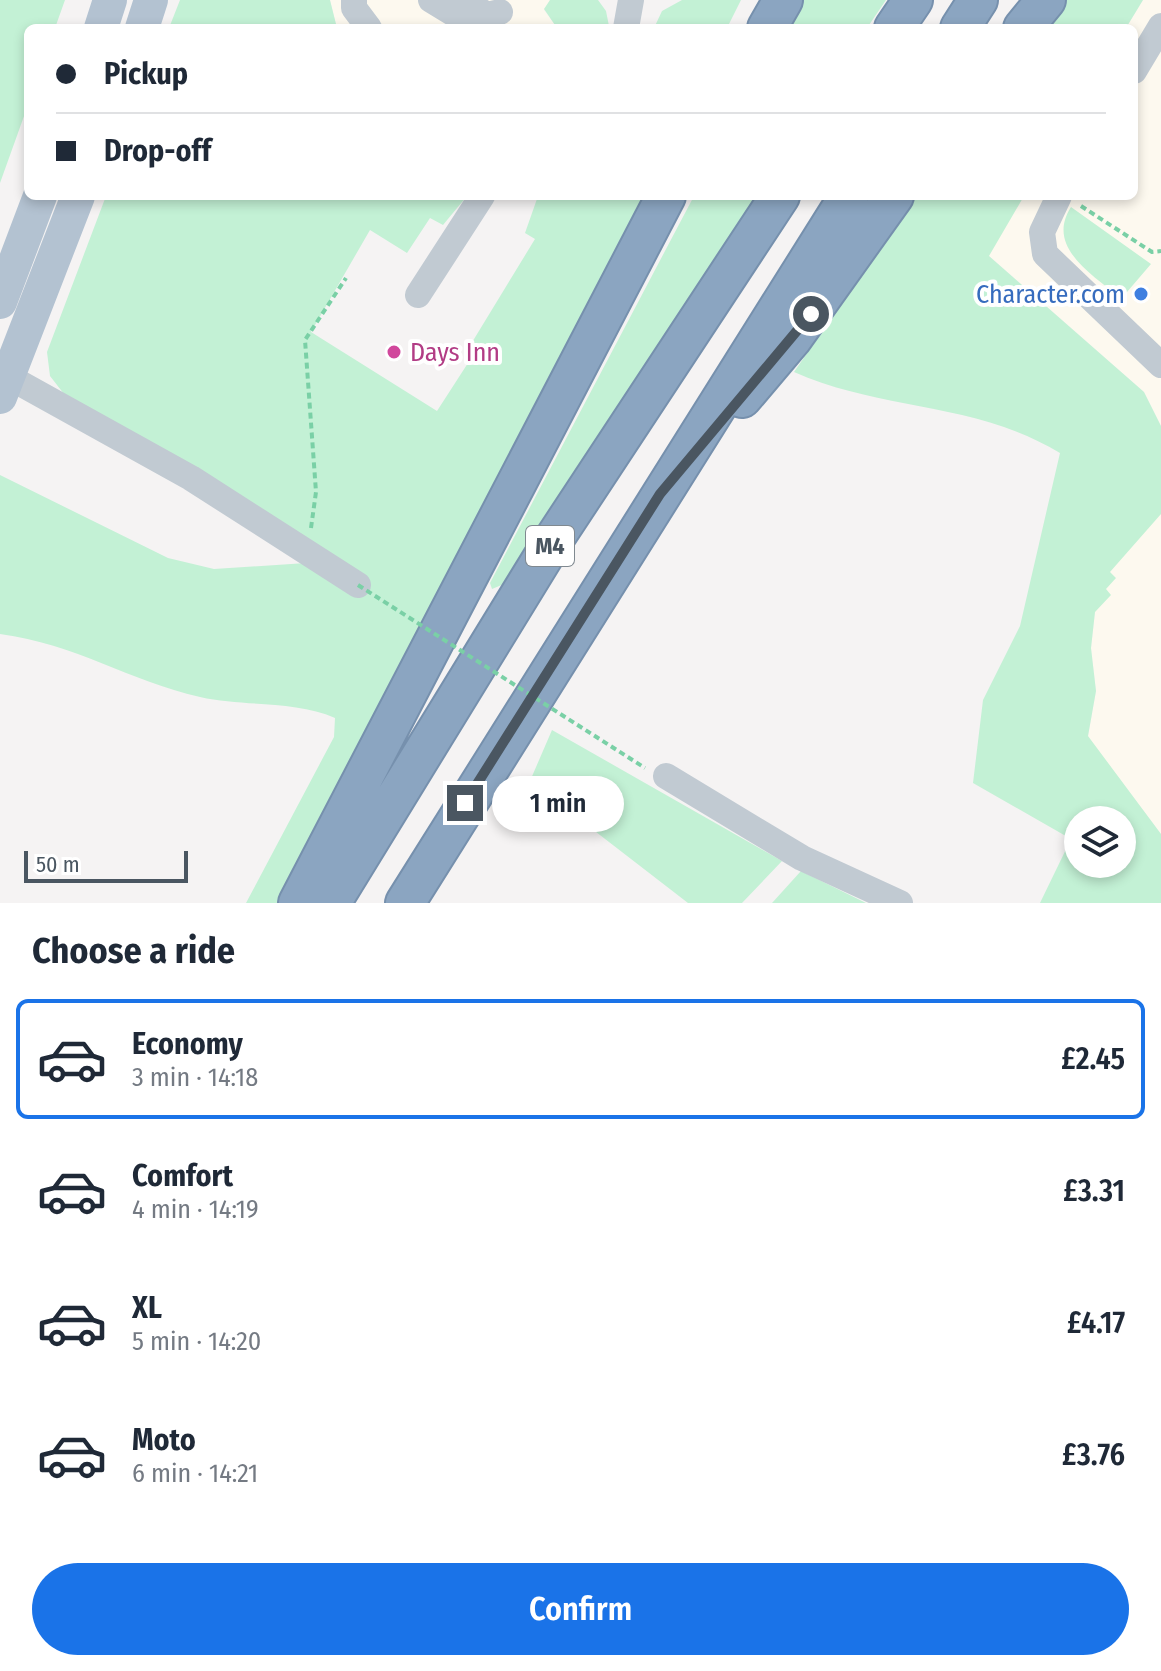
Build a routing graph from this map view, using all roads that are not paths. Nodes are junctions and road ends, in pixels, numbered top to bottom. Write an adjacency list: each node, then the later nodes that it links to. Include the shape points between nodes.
1 (110, 0): 14 (main road)
2 (151, 0): 15 (main road)
3 (354, 0): 16 (street)
4 (422, 0): 17 (street, via 418,12)
5 (431, 0): 18 (street)
6 (463, 0): 13 (street, via 487,15)
7 (631, 0): 19 (street)
8 (753, 0): 20 (highway)
9 (783, 0): 21 (highway)
10 (913, 0): 22 (highway)
11 (978, 0): 23 (highway)
12 (1046, 0): 24 (highway)
13 (497, 14)
14 (102, 24)
15 (143, 24)
16 (366, 24)
17 (438, 24)
18 (470, 24)
19 (627, 24)
20 (741, 24)
21 (769, 24)
22 (897, 24)
23 (963, 24)
24 (1026, 24)
25 (1161, 26): 26 (street)
26 (1138, 64)
27 (38, 200): 36 (main road)
28 (76, 200): 38 (main road)
29 (478, 200): 35 (street, via 443,238)
30 (664, 200): 42 (highway)
31 (777, 200): 43 (highway, M4, via 556,536)
32 (846, 200): 39 (highway, M4)
33 (891, 200): 39 (highway, via 792,339)
34 (1065, 200): 37 (street, via 1042,232 1045,254)
35 (418, 295)
36 (0, 302)
37 (1161, 365)
38 (3, 382): 40 (street, via 191,478)
39 (660, 494): 44 (highway, M4)
40 (358, 585)
41 (656, 772): 45 (street, via 802,858)
42 (298, 903)
43 (331, 903)
44 (405, 903)
45 (900, 903)

